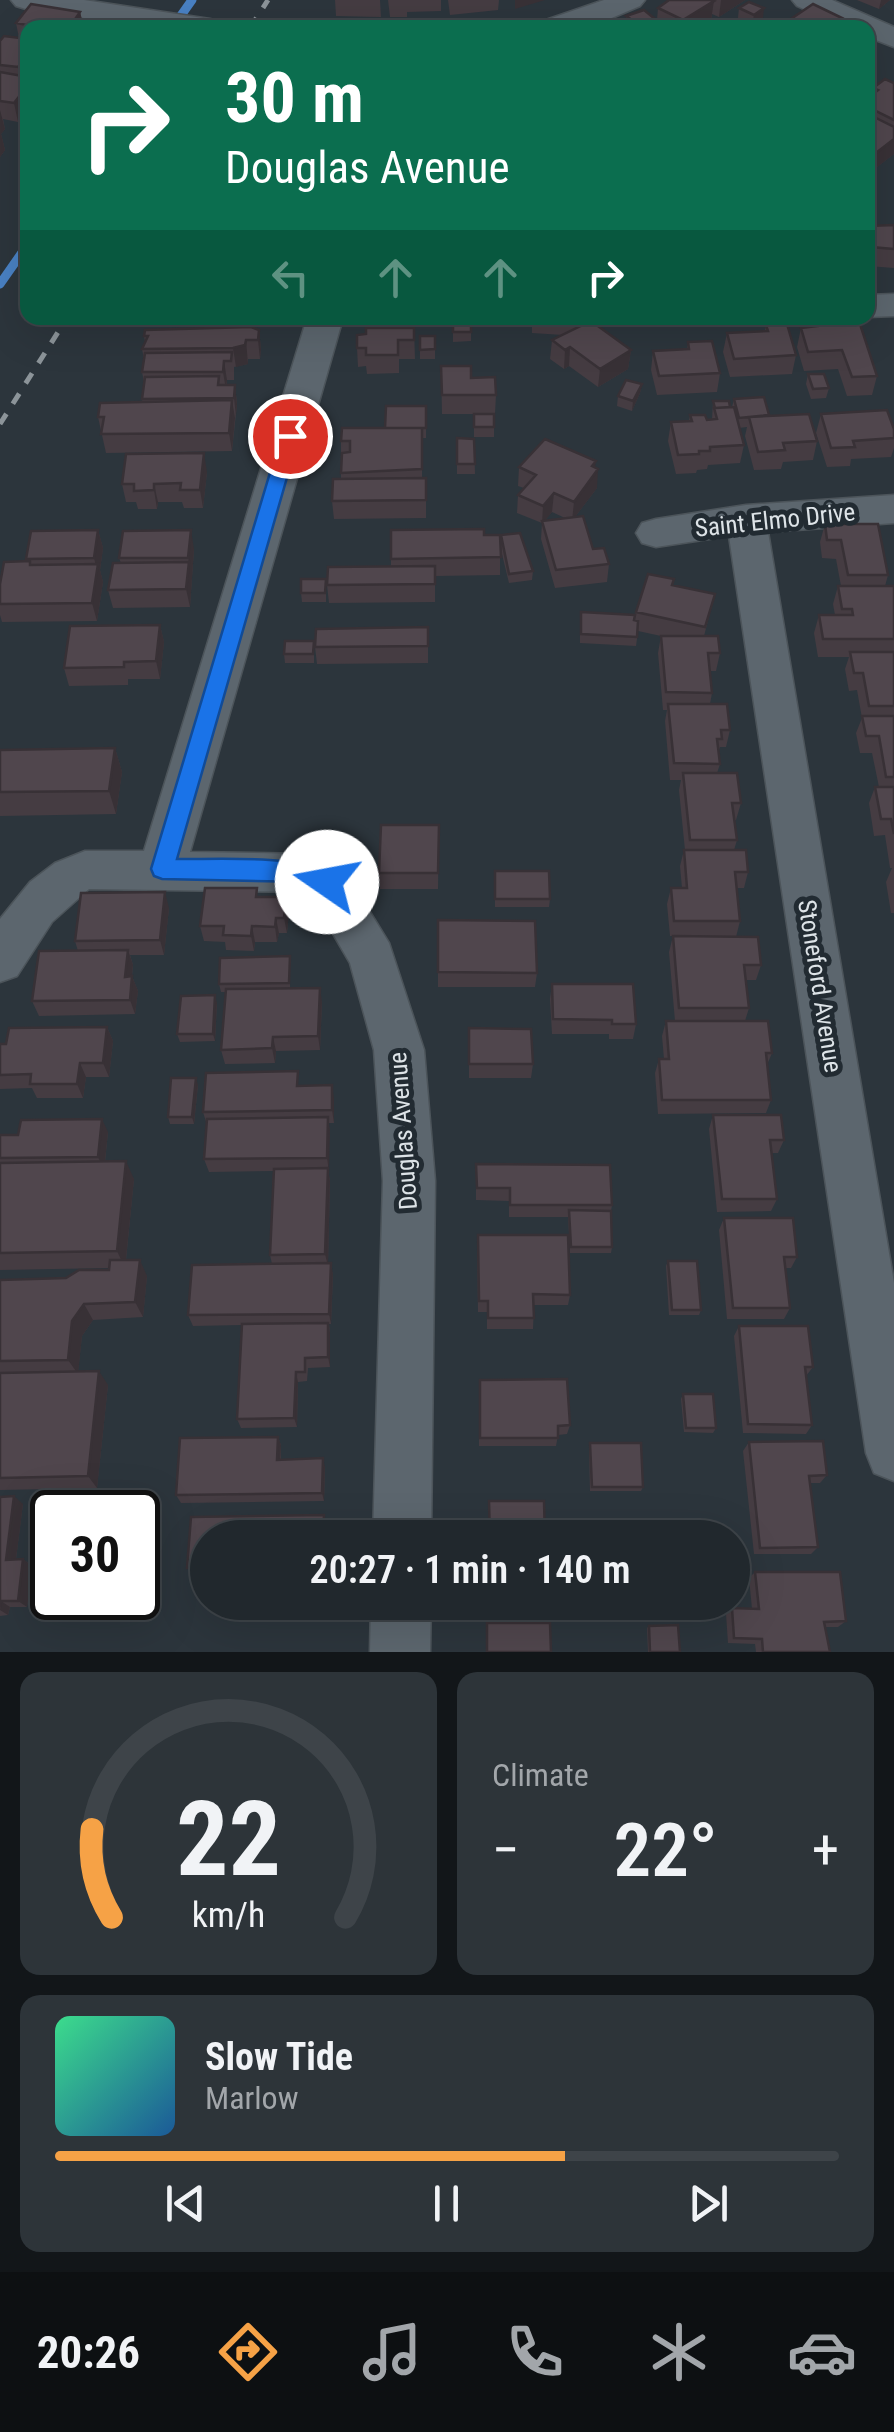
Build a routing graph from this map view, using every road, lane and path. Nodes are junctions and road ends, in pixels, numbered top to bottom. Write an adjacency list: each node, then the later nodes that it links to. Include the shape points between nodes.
1 (5, 0): 5 (street)
2 (26, 0): 6 (street)
3 (630, 0): 7 (street)
4 (807, 0): 8 (street)
5 (0, 6)
6 (160, 20)
7 (581, 20)
8 (850, 20)
9 (323, 325): 13 (street)
10 (894, 509): 11 (street, Saint Elmo Drive)
11 (746, 519): 12 (street, Saint Elmo Drive); 15 (street, Stoneford Avenue)
12 (656, 534)
13 (162, 869): 14 (street, Douglas Avenue, via 68,876); 16 (street, Douglas Avenue, via 310,872 327,882 372,958 400,1050 410,1181)
14 (0, 961)
15 (894, 1453)
16 (402, 1520)
17 (401, 1620): 18 (street)
18 (400, 1652)

